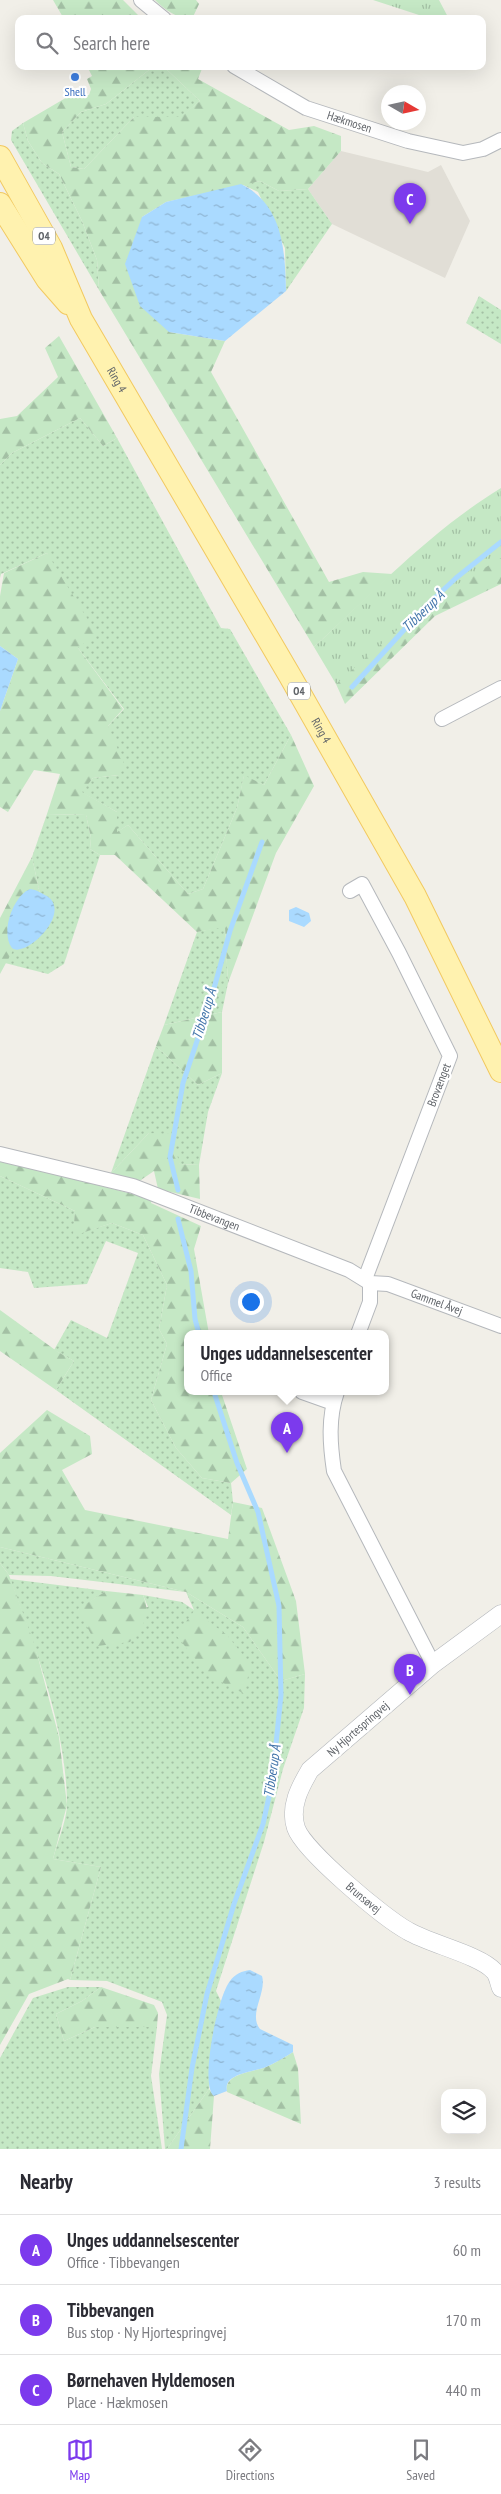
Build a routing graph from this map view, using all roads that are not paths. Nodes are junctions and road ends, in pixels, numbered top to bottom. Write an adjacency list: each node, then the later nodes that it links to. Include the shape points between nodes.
1 (140, 0): 2 (street)
2 (159, 15)
3 (241, 70): 4 (street, Hækmosen, via 306,108 408,141 463,153 483,149)
4 (501, 140)
5 (0, 157): 7 (main road, Ring 4 / O4, via 51,248)
6 (0, 204): 7 (main road, Ring 4 / O4, via 47,279)
7 (81, 319): 11 (main road, Ring 4 / O4, via 290,676 414,896)
8 (501, 688): 9 (street)
9 (442, 719)
10 (350, 891): 13 (street, Brovænget, via 362,884 450,1056)
11 (501, 1071)
12 (0, 1154): 13 (street, Tibbevangen, via 133,1186 349,1270)
13 (368, 1281): 14 (street, Gammel Åvej, via 388,1284); 15 (street, via 370,1302)
14 (501, 1326)
15 (360, 1330)
16 (318, 1395): 17 (street)
17 (335, 1398): 19 (street, via 329,1439 334,1471)
18 (501, 1614): 19 (street, Ny Hjortespringvej)
19 (434, 1664): 20 (street, Ny Hjortespringvej)
20 (310, 1770): 21 (street, Brunsøvej, via 299,1790 294,1809 296,1828 307,1846 375,1908 407,1931)
21 (498, 1970): 22 (street)
22 (501, 1988)

